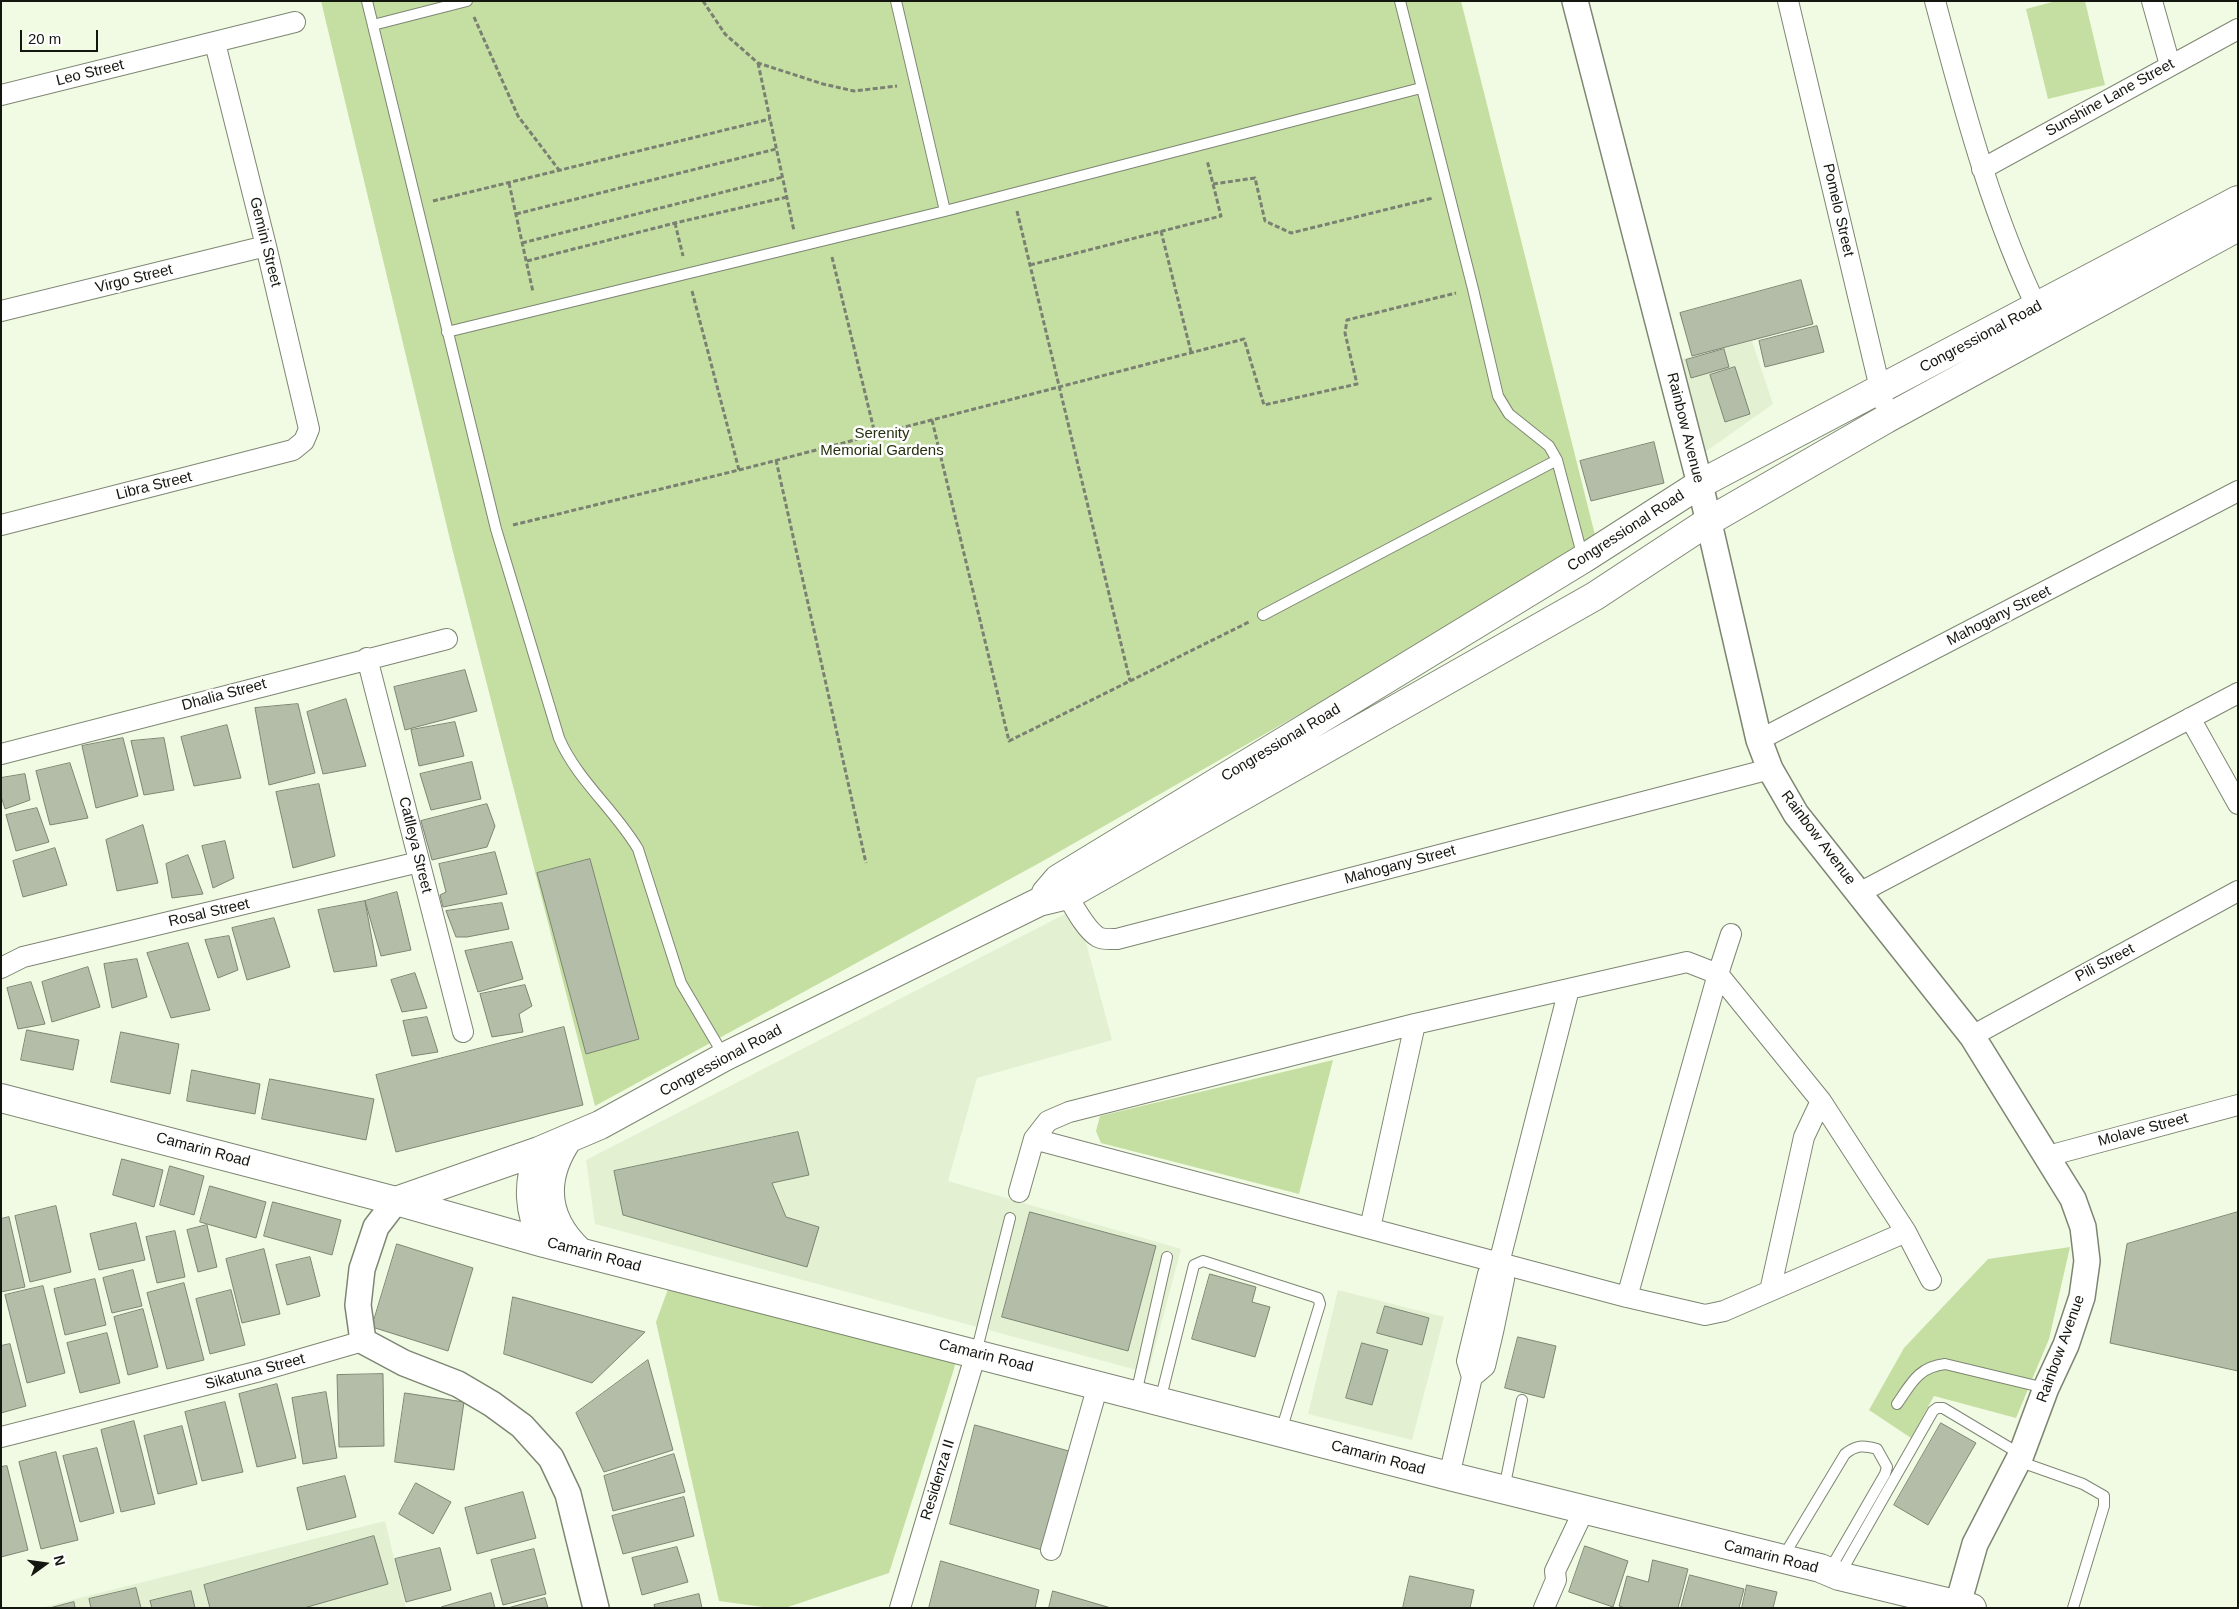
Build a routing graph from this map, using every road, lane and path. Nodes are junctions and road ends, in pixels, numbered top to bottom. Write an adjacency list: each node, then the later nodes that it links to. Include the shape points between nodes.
1 (367, 1): 11 (lane)
2 (703, 1): 14 (path, via 725,34)
3 (896, 1): 16 (lane)
4 (1400, 1): 17 (lane)
5 (1576, 1): 59 (street, Rainbow Avenue)
6 (1788, 1): 51 (street, Pomelo Street)
7 (1935, 1): 22 (street)
8 (2152, 1): 15 (street)
9 (469, 6): 11 (lane); 23 (path, via 518,116)
10 (295, 22): 13 (street, Leo Street)
11 (373, 25): 31 (lane)
12 (2238, 29): 15 (street, Sunshine Lane Street)
13 (216, 42): 18 (street, Leo Street); 39 (street, Gemini Street)
14 (758, 63): 16 (path, via 854,91); 19 (path)
15 (2170, 65): 22 (street, Sunshine Lane Street)
16 (915, 84): 32 (lane)
17 (1421, 88): 20 (lane); 28 (lane)
18 (1, 95)
19 (770, 118): 21 (path); 23 (path)
20 (1203, 144): 26 (path); 27 (lane)
21 (776, 149): 24 (path); 33 (path)
22 (1982, 169): 47 (street, via 2016,262)
23 (560, 170): 25 (path)
24 (782, 177): 29 (path); 38 (path)
25 (509, 183): 31 (path); 33 (path)
26 (1213, 184): 28 (path, via 1255,178 1265,221 1291,233); 36 (path, via 1221,216)
27 (1013, 193): 32 (lane); 42 (path)
28 (1449, 195): 44 (lane)
29 (787, 196): 34 (path); 40 (path)
30 (2238, 200): 47 (main road, Congressional Road)
31 (416, 205): 48 (lane)
32 (945, 211): 37 (lane)
33 (516, 214): 38 (path)
34 (675, 223): 41 (path); 43 (path)
35 (2238, 227): 47 (main road, Congressional Road)
36 (1160, 232): 42 (path); 49 (path)
37 (828, 239): 40 (lane); 54 (path)
38 (522, 242): 41 (path)
39 (266, 246): 46 (street, Virgo Street); 55 (street, Gemini Street, via 309,429)
40 (798, 247): 43 (lane)
41 (527, 262): 45 (path)
42 (1030, 265): 50 (path)
43 (687, 274): 45 (lane); 58 (path)
44 (1473, 289): 49 (path, via 1348,320 1345,333 1357,384 1264,405 1244,339); 57 (lane, via 1498,396 1509,414 1549,446)
45 (537, 310): 48 (lane)
46 (1, 311)
47 (2042, 319): 51 (main road, Congressional Road); 52 (main road, Congressional Road)
48 (447, 332): 63 (lane)
49 (1191, 352): 50 (path)
50 (1060, 387): 53 (path); 68 (path)
51 (1881, 390): 52 (street, Pomelo Street); 59 (main road, Congressional Road)
52 (1886, 419): 61 (main road, Congressional Road)
53 (932, 420): 54 (path); 68 (path, via 1009,742)
54 (875, 434): 56 (path)
55 (304, 441): 62 (street, Libra Street, via 293,450)
56 (776, 460): 58 (path); 76 (path)
57 (1557, 460): 64 (lane); 65 (lane)
58 (738, 470): 63 (path)
59 (1700, 484): 61 (street, Rainbow Avenue); 64 (main road, Congressional Road)
60 (2238, 491): 71 (street, Mahogany Street)
61 (1708, 522): 71 (street, Rainbow Avenue); 77 (main road, Congressional Road, via 1595,596)
62 (1, 525)
63 (496, 529): 87 (lane, via 566,755 629,833 638,849 681,983)
64 (1583, 560): 77 (main road, Congressional Road)
65 (1263, 615): 68 (path)
66 (446, 639): 67 (street, Dhalia Street)
67 (367, 658): 72 (street, Dhalia Street); 75 (street, Catlleya Street)
68 (1130, 681)
69 (2238, 693): 70 (street)
70 (2190, 718): 74 (street); 79 (street)
71 (1760, 740): 73 (street, Rainbow Avenue)
72 (1, 754)
73 (1770, 769): 77 (street, Mahogany Street, via 1117,939 1106,940 1090,930); 79 (street, Rainbow Avenue, via 1796,814)
74 (2238, 804)
75 (420, 862): 81 (street, Rosal Street, via 23,957); 85 (street, Catlleya Street)
76 (866, 863)
77 (1063, 887): 87 (main road, Congressional Road, via 1039,902)
78 (2238, 891): 86 (street, Pili Street)
79 (1859, 893): 86 (street, Rainbow Avenue)
80 (1731, 934): 82 (street)
81 (1, 968)
82 (1718, 974): 83 (street, via 1687,962); 89 (street); 106 (street)
83 (1569, 989): 84 (street); 103 (street)
84 (1416, 1024): 92 (street, via 1069,1112 1048,1121); 98 (street)
85 (463, 1032)
86 (1972, 1036): 94 (street, Rainbow Avenue)
87 (724, 1057): 91 (main road, Congressional Road)
88 (1, 1098): 96 (main road, Camarin Road)
89 (1821, 1101): 99 (street); 105 (street, via 1804,1137)
90 (2238, 1105): 94 (street, Molave Street)
91 (568, 1139): 93 (main road, Congressional Road); 101 (main road, via 558,1153 549,1186 551,1204 561,1230)
92 (1034, 1140): 95 (street); 98 (street)
93 (539, 1151): 96 (main road, Congressional Road); 100 (main road, via 530,1180 530,1196 532,1212)
94 (2048, 1156): 110 (street, Rainbow Avenue, via 2073,1198 2083,1227 2087,1261 2082,1297 2066,1345)
95 (1019, 1192)
96 (396, 1201): 100 (main road, Camarin Road); 107 (street, via 376,1228 362,1269 358,1305)
97 (1010, 1218): 108 (lane)
98 (1370, 1228): 103 (street)
99 (1906, 1232): 104 (street); 105 (street)
100 (544, 1243): 101 (main road, Camarin Road)
101 (580, 1252): 108 (main road, Camarin Road)
102 (1167, 1257): 111 (lane)
103 (1499, 1263): 106 (street); 117 (street, via 1488,1274 1467,1361 1472,1377)
104 (1931, 1280)
105 (1770, 1291): 106 (street, via 1724,1311 1706,1314)
106 (1626, 1297)
107 (363, 1341): 115 (street, Sikatuna Street, via 260,1371); 124 (street, via 404,1364 458,1384 492,1404 522,1426 551,1458 568,1494)
108 (976, 1353): 109 (main road, Camarin Road); 125 (street, Residenza II)
109 (1098, 1385): 111 (main road, Camarin Road); 120 (street)
110 (2046, 1388): 113 (lane, via 1945,1364 1932,1366 1918,1374); 116 (street, Rainbow Avenue)
111 (1148, 1398): 114 (main road, Camarin Road); 114 (lane, via 1194,1265 1203,1262 1318,1298 1320,1304)
112 (1522, 1400): 118 (lane)
113 (1897, 1404)
114 (1281, 1432): 117 (main road, Camarin Road)
115 (1, 1437)
116 (2020, 1458): 122 (lane, via 1943,1408 1932,1411); 123 (street, Rainbow Avenue, via 1975,1544); 127 (lane, via 2104,1496 2104,1506)
117 (1449, 1476): 118 (main road, Camarin Road)
118 (1504, 1490): 119 (main road, Camarin Road)
119 (1589, 1511): 121 (main road, Camarin Road); 126 (street, via 1555,1571 1556,1580)
120 (1051, 1550)
121 (1782, 1559): 122 (main road, Camarin Road); 122 (lane, via 1845,1454 1856,1447 1877,1449 1887,1467 1885,1474)
122 (1834, 1574): 123 (main road, Camarin Road)
123 (1965, 1606)
124 (596, 1608)
125 (900, 1608)
126 (1544, 1608)
127 (2073, 1608)

